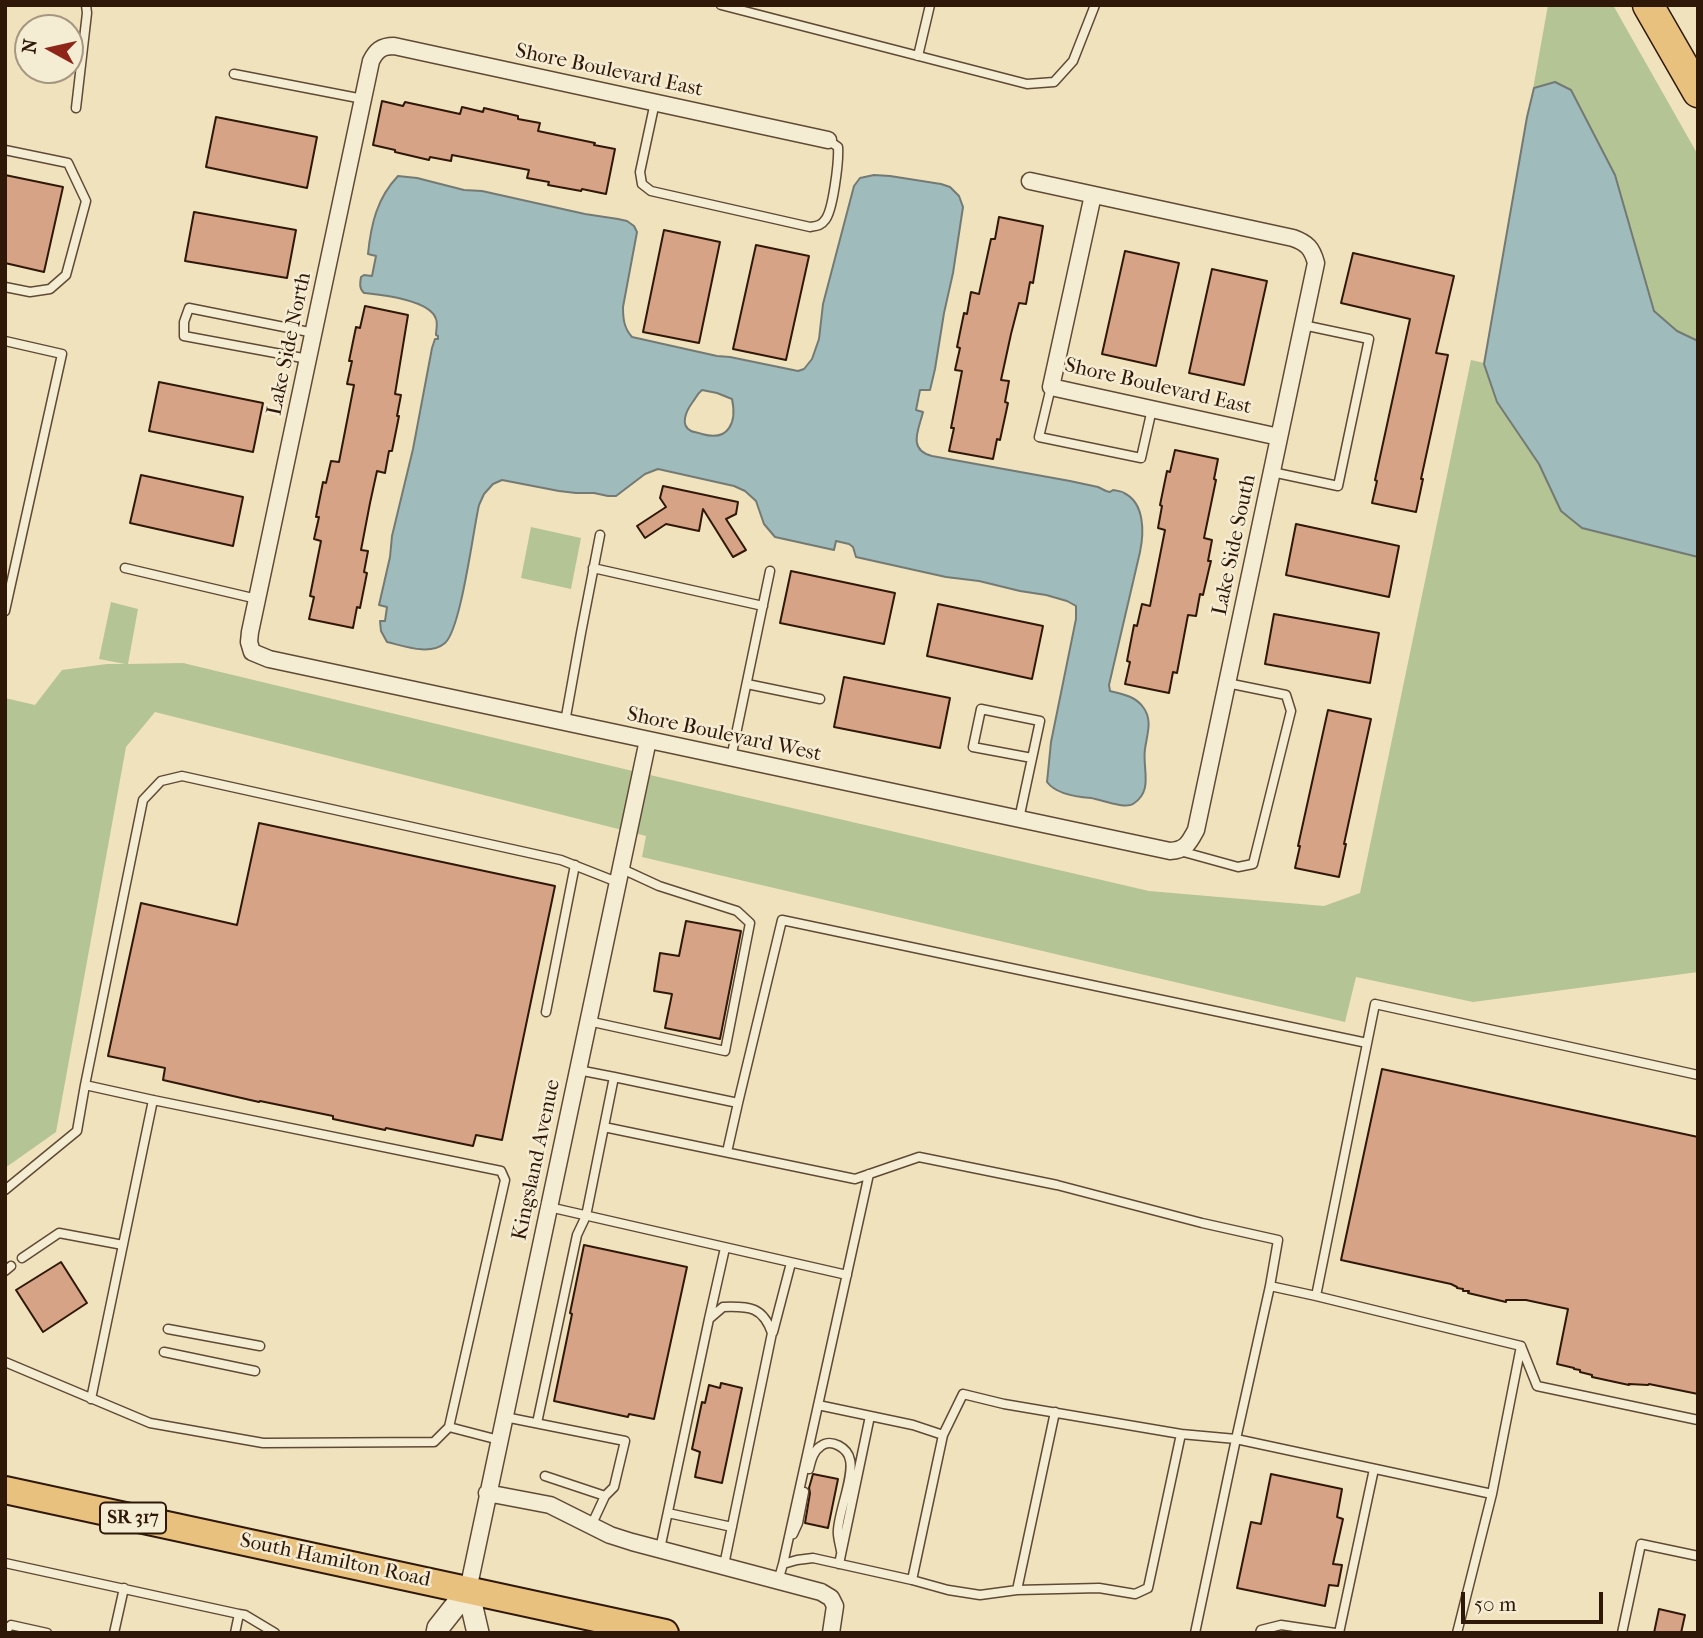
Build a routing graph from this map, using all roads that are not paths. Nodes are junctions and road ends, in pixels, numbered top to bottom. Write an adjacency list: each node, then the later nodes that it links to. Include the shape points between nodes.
1 (86, 5): 12 (lane)
2 (721, 5): 7 (lane)
3 (930, 5): 7 (lane)
4 (1095, 5): 7 (lane, via 1073,61 1054,82 1027,84)
5 (1648, 5): 9 (highway)
6 (381, 48): 10 (street, Lake Side North, via 371,61); 11 (street, Shore Boulevard East, via 394,46)
7 (918, 56)
8 (234, 74): 10 (lane)
9 (1698, 92)
10 (363, 99): 19 (street, Lake Side North)
11 (655, 102): 13 (street, Shore Boulevard East); 13 (lane, via 640,172 642,184 651,191 810,227 828,218 839,161 838,147)
12 (76, 108)
13 (828, 140)
14 (5, 150): 17 (lane, via 68,163 86,201 66,275 50,289 30,292)
15 (1030, 181): 16 (street)
16 (1093, 195): 18 (street, Lake Side South, via 1304,242 1316,263); 22 (street, Shore Boulevard East)
17 (5, 286)
18 (1303, 325): 24 (street, Lake Side South); 25 (lane, via 1369,339 1350,433 1338,486)
19 (314, 333): 21 (street, Lake Side North); 21 (lane, via 189,307 184,322 184,336)
20 (5, 341): 32 (lane, via 62,354)
21 (308, 359): 30 (street, Lake Side North)
22 (1051, 387): 23 (street, Shore Boulevard East); 23 (lane, via 1040,437 1141,458)
23 (1153, 409): 24 (street, Shore Boulevard East)
24 (1279, 437): 25 (street, Lake Side South)
25 (1272, 472): 34 (street, Lake Side South)
26 (600, 535): 28 (lane)
27 (125, 568): 30 (lane)
28 (593, 568): 31 (lane); 37 (lane)
29 (770, 571): 31 (lane)
30 (257, 599): 33 (street, Lake Side North, via 249,642)
31 (763, 606): 35 (lane)
32 (5, 611)
33 (252, 652): 37 (street, Shore Boulevard West)
34 (1227, 683): 42 (street, Lake Side South, via 1196,830); 42 (lane, via 1286,695 1291,711 1253,864 1238,866)
35 (747, 684): 36 (lane); 39 (lane)
36 (820, 699)
37 (565, 722): 38 (street, Shore Boulevard West)
38 (648, 740): 39 (street, Shore Boulevard West); 44 (street, Kingsland Avenue)
39 (731, 758): 41 (street, Shore Boulevard West)
40 (1032, 758): 40 (lane, via 1040,721 981,709 973,747); 41 (lane)
41 (1019, 819): 42 (street, Shore Boulevard West, via 1170,851)
42 (1183, 848)
43 (575, 865): 44 (lane); 45 (lane); 51 (lane, via 182,776 161,781 143,800)
44 (619, 875): 46 (street, Kingsland Avenue); 46 (lane, via 737,911 750,923 725,1051)
45 (546, 1012)
46 (588, 1021): 48 (street, Kingsland Avenue)
47 (1367, 1043): 49 (lane, via 1375,1004); 53 (lane, via 782,920); 66 (lane)
48 (578, 1070): 50 (lane); 58 (street, Kingsland Avenue)
49 (1698, 1075)
50 (614, 1077): 53 (lane); 54 (lane)
51 (85, 1085): 52 (lane); 57 (lane, via 76,1131)
52 (153, 1100): 60 (lane); 82 (lane, via 501,1171 505,1181)
53 (738, 1103): 55 (lane)
54 (604, 1127): 55 (lane); 59 (lane)
55 (727, 1153): 56 (lane, via 855,1179)
56 (869, 1174): 64 (lane); 65 (lane, via 919,1157 1057,1185 1278,1240)
57 (5, 1190)
58 (549, 1207): 59 (lane); 78 (street, Kingsland Avenue)
59 (586, 1216): 61 (lane); 81 (lane, via 577,1235)
60 (123, 1245): 62 (lane, via 59,1233); 75 (lane)
61 (725, 1248): 63 (lane); 67 (lane)
62 (22, 1258)
63 (790, 1263): 64 (lane); 69 (lane)
64 (847, 1275): 76 (lane)
65 (1270, 1286): 66 (lane); 85 (lane)
66 (1316, 1296): 71 (lane)
67 (709, 1319): 69 (lane, via 723,1307 751,1309 767,1318); 93 (lane)
68 (168, 1329): 70 (lane)
69 (772, 1334): 95 (lane)
70 (260, 1346)
71 (1521, 1346): 80 (lane, via 1537,1386); 91 (lane)
72 (164, 1352): 74 (lane)
73 (5, 1363): 75 (lane)
74 (255, 1371)
75 (91, 1399): 82 (lane, via 150,1423 263,1443 434,1442)
76 (818, 1405): 79 (lane); 96 (lane)
77 (1055, 1412): 83 (lane); 84 (lane, via 963,1394); 108 (lane)
78 (504, 1416): 81 (lane); 86 (street, Kingsland Avenue)
79 (870, 1416): 84 (lane); 98 (lane)
80 (1698, 1420)
81 (537, 1423): 92 (lane, via 625,1441 614,1487)
82 (449, 1427): 86 (lane)
83 (1181, 1434): 85 (lane); 108 (lane, via 1148,1588 1135,1594 1099,1588)
84 (943, 1435): 104 (lane)
85 (1236, 1439): 87 (lane); 119 (lane)
86 (499, 1440): 90 (street, Kingsland Avenue)
87 (1374, 1469): 91 (lane); 121 (lane)
88 (545, 1476): 92 (lane)
89 (5, 1490): 107 (main road, South Hamilton Road / SR 317)
90 (487, 1493): 94 (street, via 551,1505); 107 (street, Kingsland Avenue)
91 (1492, 1494): 122 (lane)
92 (605, 1496): 94 (lane)
93 (668, 1513): 95 (lane); 97 (lane)
94 (591, 1526): 97 (street)
95 (732, 1527): 103 (lane)
96 (789, 1538): 98 (lane, via 798,1522 814,1454 826,1443 834,1444 847,1452 850,1460 838,1532); 101 (lane)
97 (660, 1550): 103 (street)
98 (841, 1551): 102 (lane)
99 (1698, 1556): 123 (lane, via 1641,1544)
100 (5, 1563): 106 (lane)
101 (783, 1564): 102 (lane, via 813,1558); 105 (lane)
102 (839, 1564): 104 (lane)
103 (724, 1565): 105 (street)
104 (912, 1580): 108 (lane, via 980,1595)
105 (778, 1581): 118 (street, via 831,1598 835,1606)
106 (124, 1588): 109 (lane); 113 (lane)
107 (468, 1590): 115 (street); 116 (street); 117 (main road, South Hamilton Road / SR 317)
108 (1017, 1590)
109 (239, 1614): 111 (lane); 114 (lane)
110 (5, 1631): 112 (lane, via 11,1625)
111 (270, 1631)
112 (47, 1633)
113 (114, 1633)
114 (236, 1633)
115 (437, 1633)
116 (478, 1633)
117 (665, 1633)
118 (831, 1633)
119 (1195, 1633)
120 (1260, 1633): 121 (lane, via 1280,1625)
121 (1337, 1633)
122 (1457, 1633)
123 (1622, 1633)

